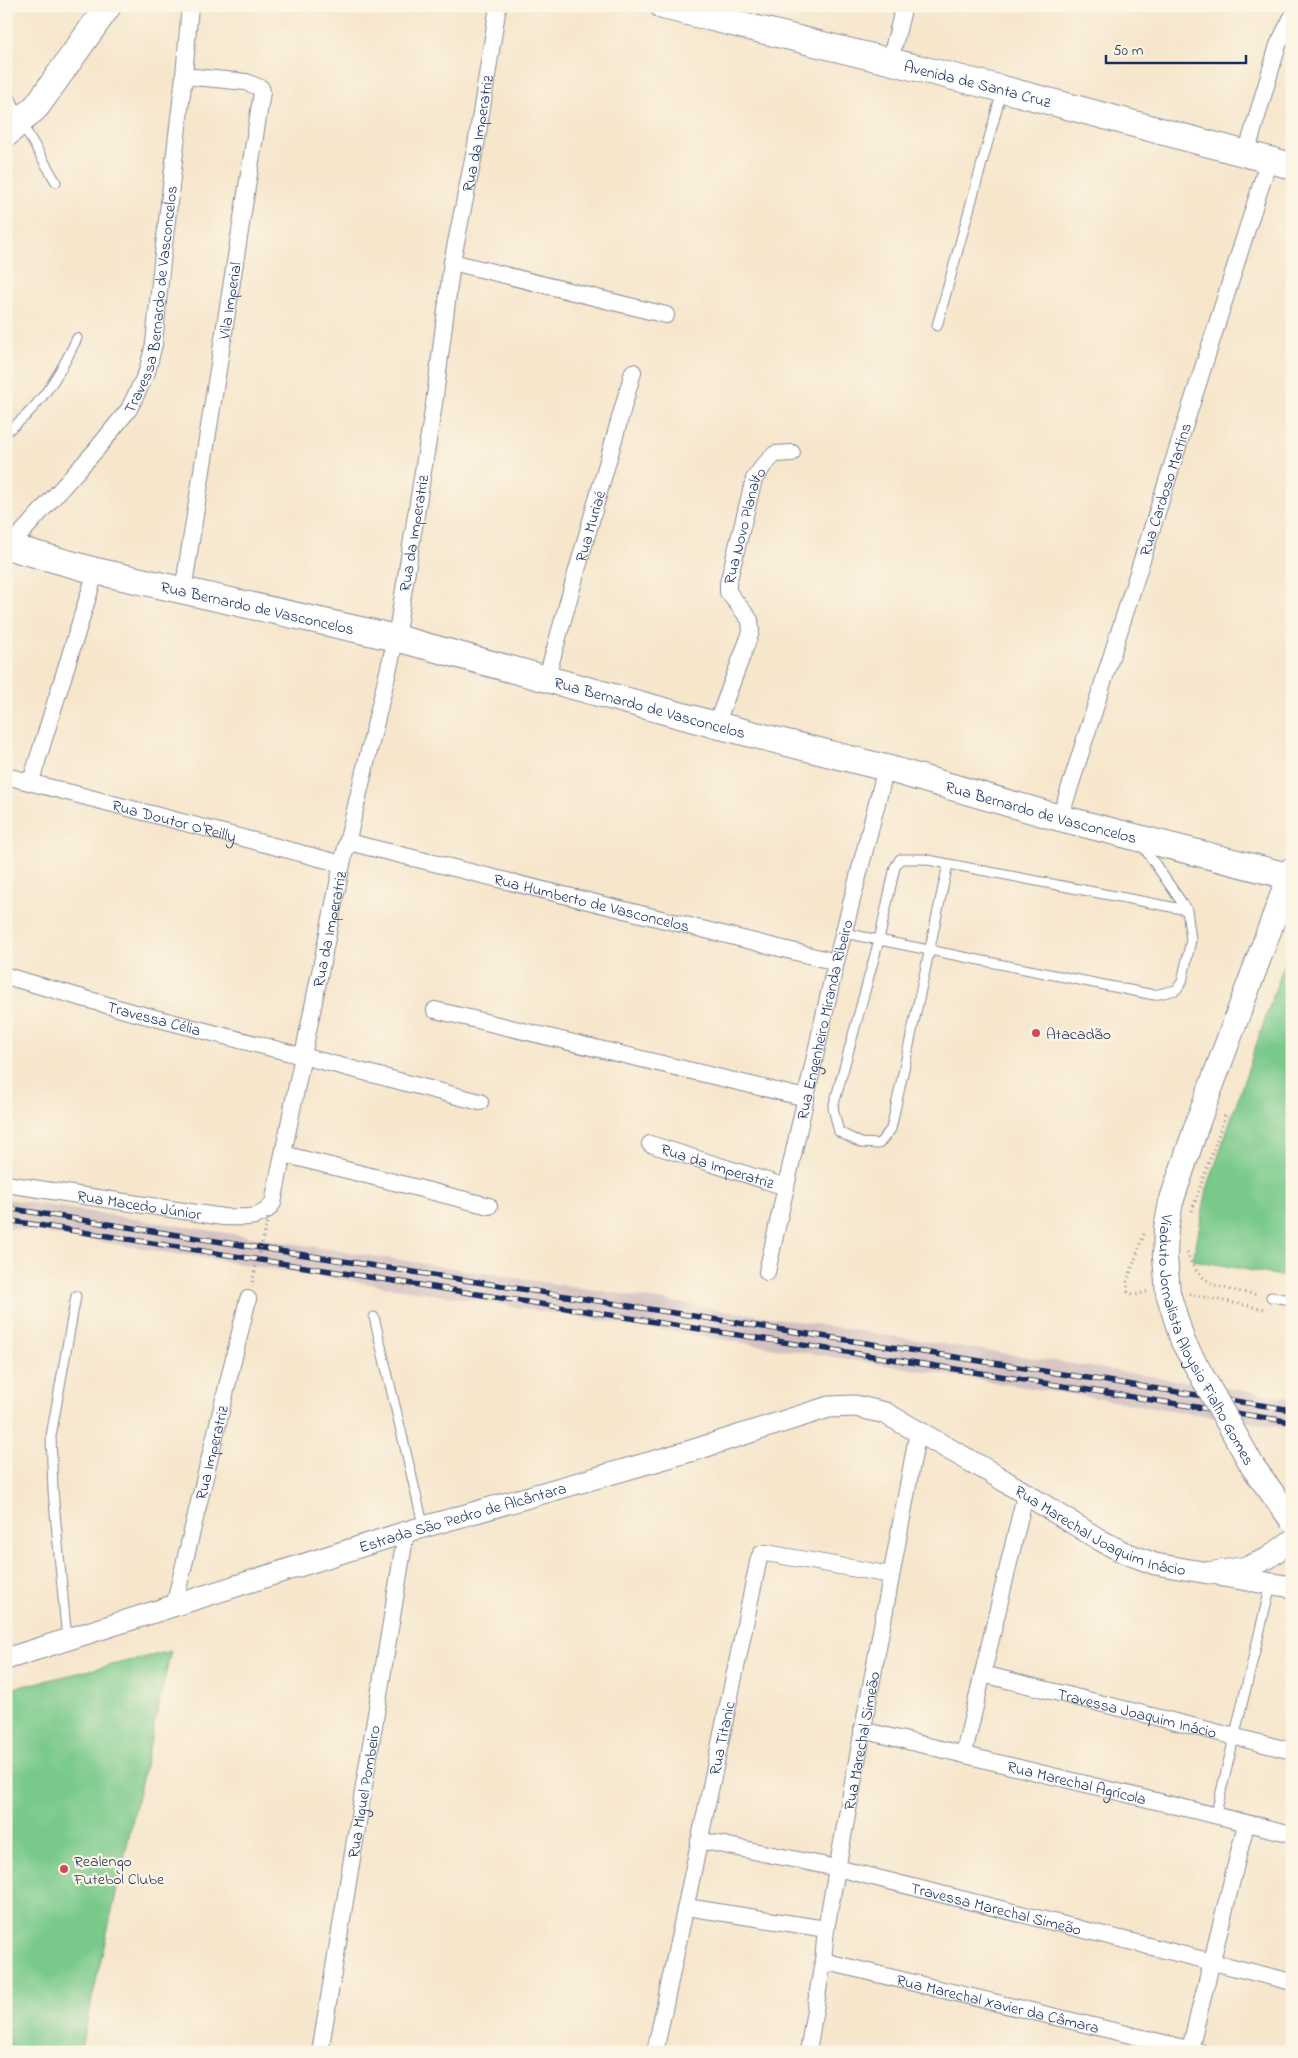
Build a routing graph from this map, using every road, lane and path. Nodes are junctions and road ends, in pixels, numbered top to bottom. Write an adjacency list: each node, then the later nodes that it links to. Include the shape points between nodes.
1 (108, 6): 12 (main road, via 52,87)
2 (190, 6): 9 (street, Travessa Bernardo de Vasconcelos)
3 (498, 6): 15 (street, Rua da Imperatriz, via 476,145)
4 (663, 6): 6 (main road, Avenida de Santa Cruz)
5 (904, 6): 8 (street)
6 (704, 11): 8 (main road, Avenida de Santa Cruz)
7 (1292, 17): 13 (street, Rua Cardoso Martins, via 1278,45)
8 (890, 61): 11 (main road, Avenida de Santa Cruz)
9 (184, 76): 22 (street, Travessa Bernardo de Vasconcelos, via 154,344 147,372 129,409); 24 (street, Vila Imperial, via 246,82 255,84 262,92)
10 (6, 88): 12 (lane)
11 (1003, 89): 13 (main road, Avenida de Santa Cruz); 17 (lane)
12 (13, 128): 14 (lane)
13 (1269, 160): 31 (street, Rua Cardoso Martins)
14 (56, 182)
15 (452, 262): 16 (street); 25 (street, Rua da Imperatriz, via 434,404)
16 (666, 314)
17 (937, 326)
18 (77, 338): 20 (lane, via 40,400)
19 (632, 372): 26 (street, Rua Muriaé)
20 (6, 432)
21 (792, 453): 27 (street, Rua Novo Planalto, via 775,454 754,479 728,584 728,592 750,620 751,632)
22 (8, 547): 23 (main road, Rua Bernardo de Vasconcelos)
23 (96, 571): 24 (main road, Rua Bernardo de Vasconcelos); 30 (street)
24 (183, 591): 25 (main road, Rua Bernardo de Vasconcelos)
25 (396, 638): 26 (main road, Rua Bernardo de Vasconcelos); 33 (street, Rua da Imperatriz)
26 (546, 680): 27 (main road, Rua Bernardo de Vasconcelos)
27 (716, 725): 28 (main road, Rua Bernardo de Vasconcelos)
28 (886, 768): 31 (main road, Rua Bernardo de Vasconcelos); 38 (street, Rua Engenheiro Miranda Ribeiro)
29 (6, 776): 30 (street, Rua Doutor O'Reilly)
30 (30, 781): 34 (street, Rua Doutor O'Reilly)
31 (1060, 818): 32 (main road, Rua Bernardo de Vasconcelos)
32 (1137, 838): 36 (main road, Rua Bernardo de Vasconcelos); 37 (lane)
33 (348, 842): 34 (street, Rua da Imperatriz); 41 (street, Rua Humberto de Vasconcelos)
34 (342, 864): 44 (street, Rua da Imperatriz)
35 (948, 864): 37 (lane); 39 (lane, via 900,859 895,867); 40 (lane)
36 (1291, 874): 64 (main road, Viaduto Jornalista Aloysio Fialho Gomes, bridge, via 1171,1202 1165,1257 1168,1293 1183,1342 1253,1467)
37 (1187, 910): 40 (lane, via 1190,940 1182,982 1176,990 1154,994)
38 (844, 933): 39 (lane); 41 (street, Rua Engenheiro Miranda Ribeiro)
39 (879, 940): 40 (lane); 40 (lane, via 834,1108 839,1132 861,1143 879,1144 891,1130)
40 (929, 950)
41 (836, 962): 45 (street, Rua Engenheiro Miranda Ribeiro)
42 (6, 976): 44 (street, Travessa Célia)
43 (435, 1010): 45 (street)
44 (302, 1056): 46 (street); 49 (street, Rua da Imperatriz)
45 (806, 1098): 51 (street, Rua Engenheiro Miranda Ribeiro)
46 (480, 1102)
47 (1228, 1106): 54 (path)
48 (650, 1144): 51 (street, Rua da Imperatriz)
49 (283, 1154): 52 (street); 53 (street, Rua da Imperatriz)
50 (6, 1184): 53 (street, Rua Macedo Júnior, via 223,1217 253,1217)
51 (786, 1187): 56 (street, Rua Engenheiro Miranda Ribeiro)
52 (489, 1206)
53 (269, 1213): 57 (path, bridge)
54 (1190, 1217)
55 (1186, 1249): 59 (path, via 1200,1277 1228,1289)
56 (767, 1272)
57 (249, 1293): 71 (street, Rua Imperatriz)
58 (76, 1296): 72 (lane, via 52,1436 53,1491)
59 (1271, 1297): 60 (lane)
60 (1292, 1300)
61 (374, 1317): 65 (lane)
62 (918, 1430): 63 (street, Rua Marechal Joaquim Inácio); 65 (street, Estrada São Pedro de Alcântara, via 886,1413 855,1406 829,1407 694,1450); 68 (street, Rua Marechal Simeão)
63 (1025, 1495): 67 (street, Rua Marechal Joaquim Inácio, via 1123,1552 1155,1564); 74 (street)
64 (1292, 1520)
65 (415, 1530): 71 (street, Estrada São Pedro de Alcântara); 90 (street, Rua Miguel Pombeiro)
66 (1292, 1540): 67 (street, Rua Marechal Joaquim Inácio, via 1258,1564)
67 (1208, 1573): 69 (street)
68 (891, 1575): 75 (street, Rua Marechal Simeão); 82 (street, Rua Titanic, via 761,1554 756,1565)
69 (1271, 1584): 70 (street); 76 (lane)
70 (1292, 1587)
71 (174, 1606): 72 (street, Estrada São Pedro de Alcântara)
72 (67, 1641): 73 (street, Estrada São Pedro de Alcântara)
73 (6, 1659)
74 (983, 1674): 76 (street, Travessa Joaquim Inácio); 78 (street)
75 (862, 1730): 78 (street, Rua Marechal Agrícola); 83 (street, Rua Marechal Simeão)
76 (1234, 1736): 77 (street, Travessa Joaquim Inácio); 79 (lane)
77 (1292, 1751)
78 (964, 1753): 79 (street, Rua Marechal Agrícola)
79 (1215, 1817): 80 (street, Rua Marechal Agrícola)
80 (1246, 1824): 81 (street, Rua Marechal Agrícola); 87 (street)
81 (1292, 1834)
82 (699, 1840): 83 (street, Travessa Marechal Simeão); 84 (street, Rua Titanic)
83 (836, 1868): 85 (street, Rua Marechal Simeão); 87 (street, Travessa Marechal Simeão)
84 (686, 1907): 85 (street); 91 (street, Rua Titanic)
85 (826, 1929): 86 (street, Rua Marechal Simeão)
86 (823, 1961): 89 (street, Rua Marechal Xavier da Câmara); 92 (street, Rua Marechal Simeão)
87 (1212, 1962): 88 (street, Travessa Marechal Simeão); 89 (street)
88 (1292, 1982)
89 (1196, 2050)
90 (320, 2052)
91 (655, 2052)
92 (808, 2052)

